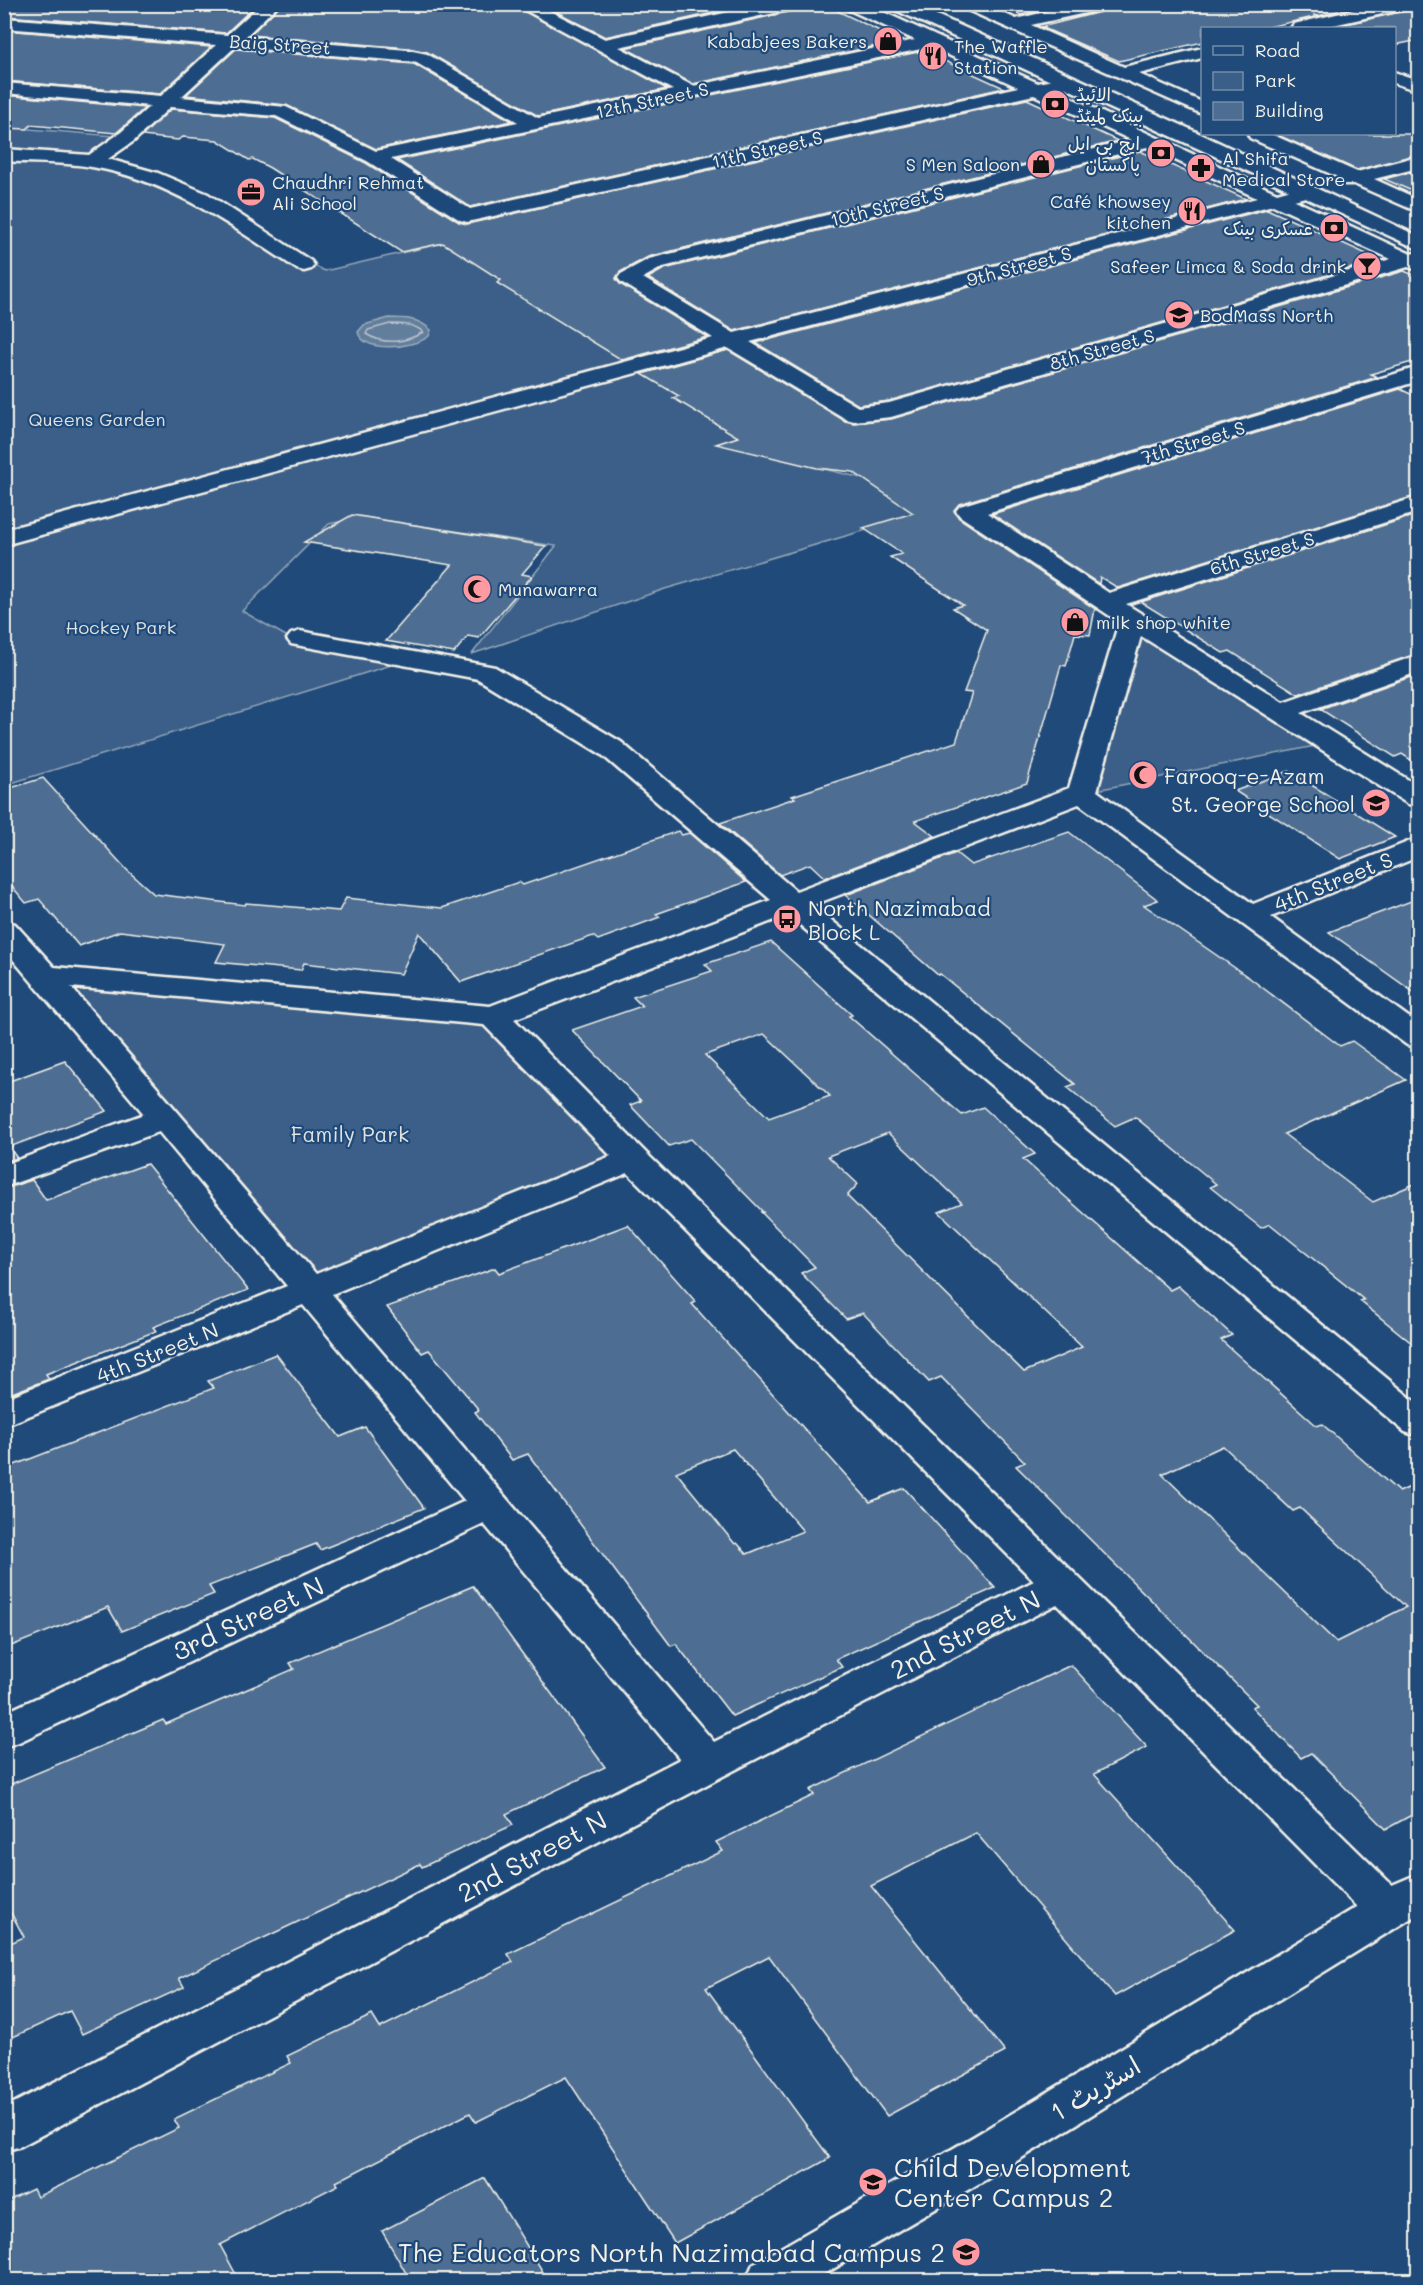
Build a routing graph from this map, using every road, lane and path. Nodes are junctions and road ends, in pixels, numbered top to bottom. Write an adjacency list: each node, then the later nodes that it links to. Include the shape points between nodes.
1 (271, 4): 13 (street)
2 (522, 4): 15 (street)
3 (792, 4): 15 (street)
4 (851, 4): 14 (street)
5 (897, 4): 20 (street)
6 (927, 4): 28 (street)
7 (969, 4): 11 (street)
8 (1102, 4): 11 (street)
9 (1403, 4): 12 (street)
10 (4, 23): 13 (street, Baig Street)
11 (1015, 24): 17 (street)
12 (1304, 27)
13 (234, 40): 25 (street); 27 (street, Baig Street, via 421,58)
14 (931, 42): 23 (street); 24 (street, 12th Street S)
15 (603, 45): 24 (street)
16 (1201, 54): 17 (street)
17 (1123, 73): 26 (street)
18 (1419, 74): 19 (street)
19 (1396, 78): 21 (street)
20 (1067, 82): 23 (street, 11th Street S); 38 (street)
21 (1419, 86)
22 (4, 88): 25 (street)
23 (1036, 89): 31 (street); 33 (street, 11th Street S, via 467,216)
24 (689, 92): 27 (street, 12th Street S)
25 (166, 102): 33 (street, via 280,111); 34 (street, via 128,137)
26 (1201, 108)
27 (537, 125): 33 (street, 12th Street S)
28 (1201, 127)
29 (1216, 135): 37 (street)
30 (1259, 135): 36 (street)
31 (1149, 141): 39 (street); 44 (street, 10th Street S, via 656,263 628,278)
32 (4, 155): 34 (street)
33 (374, 157)
34 (93, 161): 43 (street, via 151,177 201,198)
35 (1419, 162): 36 (street)
36 (1355, 178): 37 (street); 40 (street)
37 (1329, 185): 41 (street)
38 (1306, 191): 39 (street, 9th Street S); 42 (street)
39 (1274, 200): 42 (street); 44 (street, 9th Street S)
40 (1419, 206)
41 (1419, 224)
42 (1416, 257): 44 (street, 8th Street S, via 891,410 854,414)
43 (304, 265)
44 (732, 340): 47 (street, 9th Street S)
45 (1419, 374): 48 (street, 7th Street S, via 968,511)
46 (1419, 504): 48 (street, 6th Street S)
47 (4, 538)
48 (1105, 602): 49 (street)
49 (1133, 620): 52 (street); 53 (street)
50 (300, 639): 56 (street, via 486,673 611,748)
51 (1419, 663): 52 (street)
52 (1280, 712): 54 (street)
53 (1082, 793): 56 (street); 57 (street)
54 (1419, 798)
55 (1419, 847): 57 (street, 4th Street S)
56 (794, 904): 60 (street); 67 (street)
57 (1248, 916): 61 (street)
58 (4, 930): 59 (street)
59 (27, 967): 60 (street); 62 (street)
60 (493, 1016): 63 (street)
61 (1419, 1038)
62 (165, 1118): 64 (street); 65 (street)
63 (633, 1159): 65 (street, 4th Street N); 69 (street)
64 (4, 1177)
65 (310, 1290): 66 (street, 4th Street N); 68 (street)
66 (4, 1413)
67 (1419, 1423)
68 (490, 1505): 70 (street, 3rd Street N); 71 (street)
69 (1062, 1584): 71 (street, 2nd Street N); 72 (street)
70 (4, 1731)
71 (708, 1764): 73 (street, 2nd Street N)
72 (1404, 1901): 74 (street, اسٹریٹ 1, via 990,2152)
73 (4, 2131)
74 (770, 2280)

